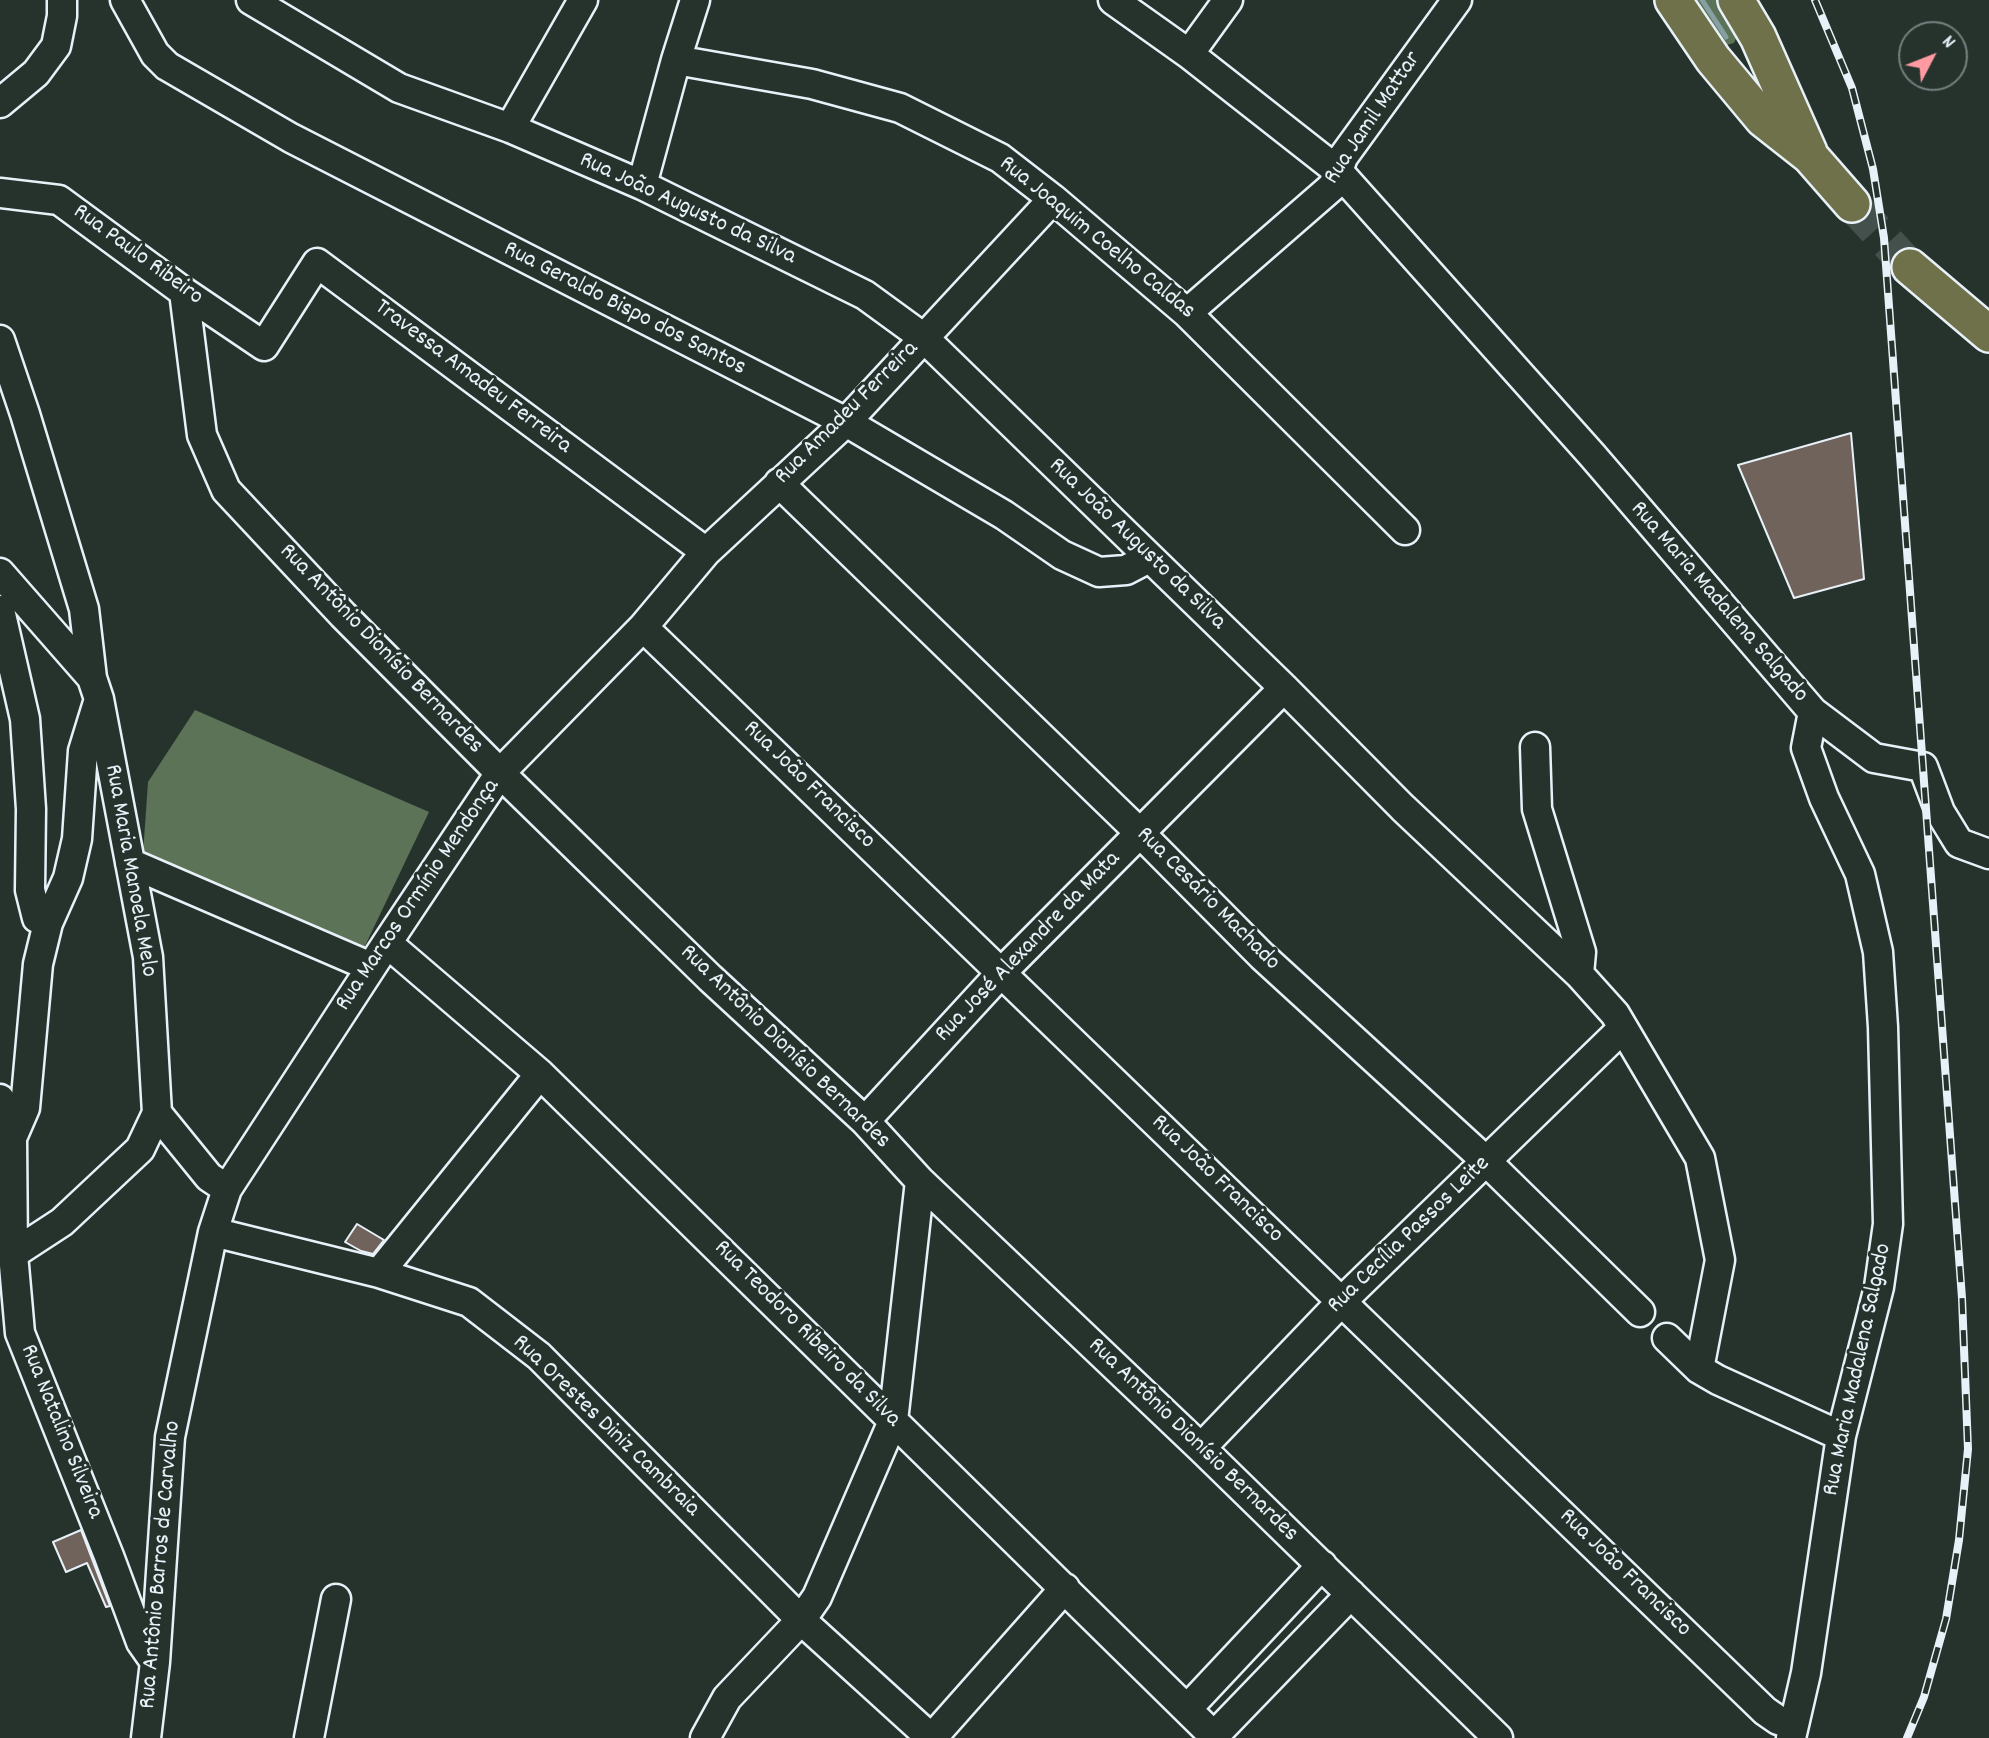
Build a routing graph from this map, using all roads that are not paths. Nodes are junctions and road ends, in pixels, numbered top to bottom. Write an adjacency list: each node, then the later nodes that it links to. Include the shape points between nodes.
1 (62, 0): 15 (street, via 56,46 36,74)
2 (125, 0): 30 (street, Rua Geraldo Bispo dos Santos, via 155,54 167,66 290,138)
3 (251, 0): 16 (street, Rua João Augusto da Silva, via 399,88)
4 (583, 0): 16 (street)
5 (695, 0): 14 (street)
6 (1113, 0): 12 (street, Rua Maria Madalena Salgado)
7 (1228, 0): 12 (street)
8 (1673, 0): 13 (main road)
9 (1736, 0): 11 (main road)
10 (1453, 1): 18 (street, Rua Jamil Mattar)
11 (1758, 37): 13 (main road, via 1745,55 1735,60); 17 (main road)
12 (1189, 54): 18 (street, Rua Maria Madalena Salgado)
13 (1713, 59): 17 (main road, via 1763,120)
14 (676, 60): 19 (street); 21 (street, Rua Joaquim Coelho Caldas, via 811,84 900,108 1000,158)
15 (0, 103)
16 (510, 128): 19 (street, Rua João Augusto da Silva)
17 (1810, 156): 22 (main road)
18 (1338, 170): 25 (street, Rua Jamil Mattar, via 1333,186); 42 (street, Rua Maria Madalena Salgado)
19 (642, 185): 27 (street, Rua João Augusto da Silva, via 865,295)
20 (0, 193): 24 (street, Rua Paulo Ribeiro, via 59,200)
21 (1053, 199): 25 (street, Rua Joaquim Coelho Caldas); 27 (street, Rua Amadeu Ferreira)
22 (1852, 204)
23 (1910, 267): 26 (main road)
24 (184, 292): 29 (street, Rua Paulo Ribeiro); 44 (street, Rua Antônio Dionísio Bernardes, via 202,435 226,491)
25 (1187, 313): 32 (street, Rua Joaquim Coelho Caldas)
26 (1989, 334)
27 (924, 338): 30 (street, Rua Amadeu Ferreira); 34 (street, Rua João Augusto da Silva)
28 (0, 340): 37 (street, Rua Maria Manoela Melo)
29 (264, 346): 33 (street, Travessa Amadeu Ferreira, via 317,263)
30 (846, 422): 31 (street, Rua Amadeu Ferreira); 34 (street, Rua Geraldo Bispo dos Santos, via 1004,515 1062,555 1098,572 1126,570)
31 (779, 483): 33 (street, Rua Amadeu Ferreira); 45 (street, Rua Cesário Machado)
32 (1405, 530)
33 (706, 552): 39 (street, Rua Amadeu Ferreira)
34 (1149, 558): 41 (street, Rua João Augusto da Silva)
35 (0, 573): 36 (street)
36 (27, 605): 37 (street, via 54,612); 38 (street); 40 (street)
37 (84, 609): 40 (street, Rua Maria Manoela Melo)
38 (0, 611): 48 (street, via 25,719 30,890 37,918)
39 (643, 627): 44 (street, Rua Marcos Ormínio Mendonça); 51 (street, Rua João Francisco)
40 (96, 688): 47 (street, Rua Maria Manoela Melo); 48 (street, Rua Natalino Silveira, via 83,751 77,839 68,878)
41 (1284, 688): 45 (street, Rua José Alexandre da Mata); 52 (street, Rua João Augusto da Silva)
42 (1813, 712): 46 (street, via 1874,758 1923,766 1940,812 1959,843); 70 (street, Rua Maria Madalena Salgado, via 1806,748 1824,799 1860,874 1878,952 1883,1027 1888,1224 1880,1287)
43 (1535, 747): 52 (street, via 1537,809 1581,952)
44 (500, 773): 49 (street, Rua Marcos Ormínio Mendonça); 57 (street, Rua Antônio Dionísio Bernardes)
45 (1140, 833): 51 (street, Rua José Alexandre da Mata); 59 (street, Rua Cesário Machado, via 1262,956)
46 (1989, 853)
47 (130, 863): 50 (street); 56 (street, Rua Maria Manoela Melo, via 148,957)
48 (48, 923): 58 (street, Rua Natalino Silveira, via 38,964 25,1108)
49 (387, 943): 50 (street, Rua Marcos Ormínio Mendonça); 54 (street, Rua Teodoro Ribeiro da Silva)
50 (371, 967): 61 (street, Rua Marcos Ormínio Mendonça)
51 (1002, 972): 57 (street, Rua José Alexandre da Mata); 65 (street, Rua João Francisco)
52 (1578, 974): 53 (street, Rua João Augusto da Silva)
53 (1623, 1028): 59 (street, Rua Cecília Passos Leite); 68 (street, Rua João Augusto da Silva, via 1700,1158 1720,1261)
54 (540, 1074): 64 (street); 69 (street, Rua Teodoro Ribeiro da Silva)
55 (0, 1099): 58 (street)
56 (157, 1113): 61 (street, via 209,1177); 63 (street, Rua Maria Manoela Melo, via 140,1149 62,1222)
57 (865, 1121): 60 (street, Rua Antônio Dionísio Bernardes)
58 (12, 1138): 63 (street, Rua Natalino Silveira)
59 (1486, 1161): 65 (street, Rua Cecília Passos Leite); 66 (street, Rua Cesário Machado)
60 (920, 1181): 69 (street); 71 (street, Rua Antônio Dionísio Bernardes)
61 (227, 1189): 62 (street, Rua Antônio Barros de Carvalho)
62 (213, 1232): 64 (street, Rua Orestes Diniz Cambraia); 77 (street, Rua Antônio Barros de Carvalho, via 170,1437)
63 (13, 1254): 77 (street, Rua Natalino Silveira, via 20,1334 141,1642)
64 (379, 1273): 76 (street, Rua Orestes Diniz Cambraia, via 470,1302 539,1356)
65 (1342, 1301): 71 (street, Rua Cecília Passos Leite); 79 (street, Rua João Francisco, via 1765,1711)
66 (1640, 1312)
67 (1667, 1338): 68 (street)
68 (1699, 1369): 70 (street)
69 (893, 1420): 73 (street, Rua Teodoro Ribeiro da Silva); 76 (street, via 817,1597)
70 (1841, 1436): 79 (street, Rua Maria Madalena Salgado, via 1806,1673)
71 (1201, 1448): 72 (street, Rua Antônio Dionísio Bernardes)
72 (1322, 1565): 74 (street, Rua Antônio Dionísio Bernardes); 78 (street)
73 (1065, 1588): 78 (street, Rua Teodoro Ribeiro da Silva); 84 (street)
74 (1351, 1594): 80 (street); 85 (street, Rua Antônio Dionísio Bernardes)
75 (336, 1600): 82 (street)
76 (801, 1620): 83 (street, via 727,1698); 84 (street, Rua Orestes Diniz Cambraia)
77 (155, 1662): 81 (street, Rua Antônio Barros de Carvalho)
78 (1187, 1709): 80 (street, Rua Teodoro Ribeiro da Silva)
79 (1793, 1731)
80 (1215, 1737)
81 (146, 1738)
82 (309, 1738)
83 (705, 1738)
84 (931, 1738)
85 (1498, 1738)

